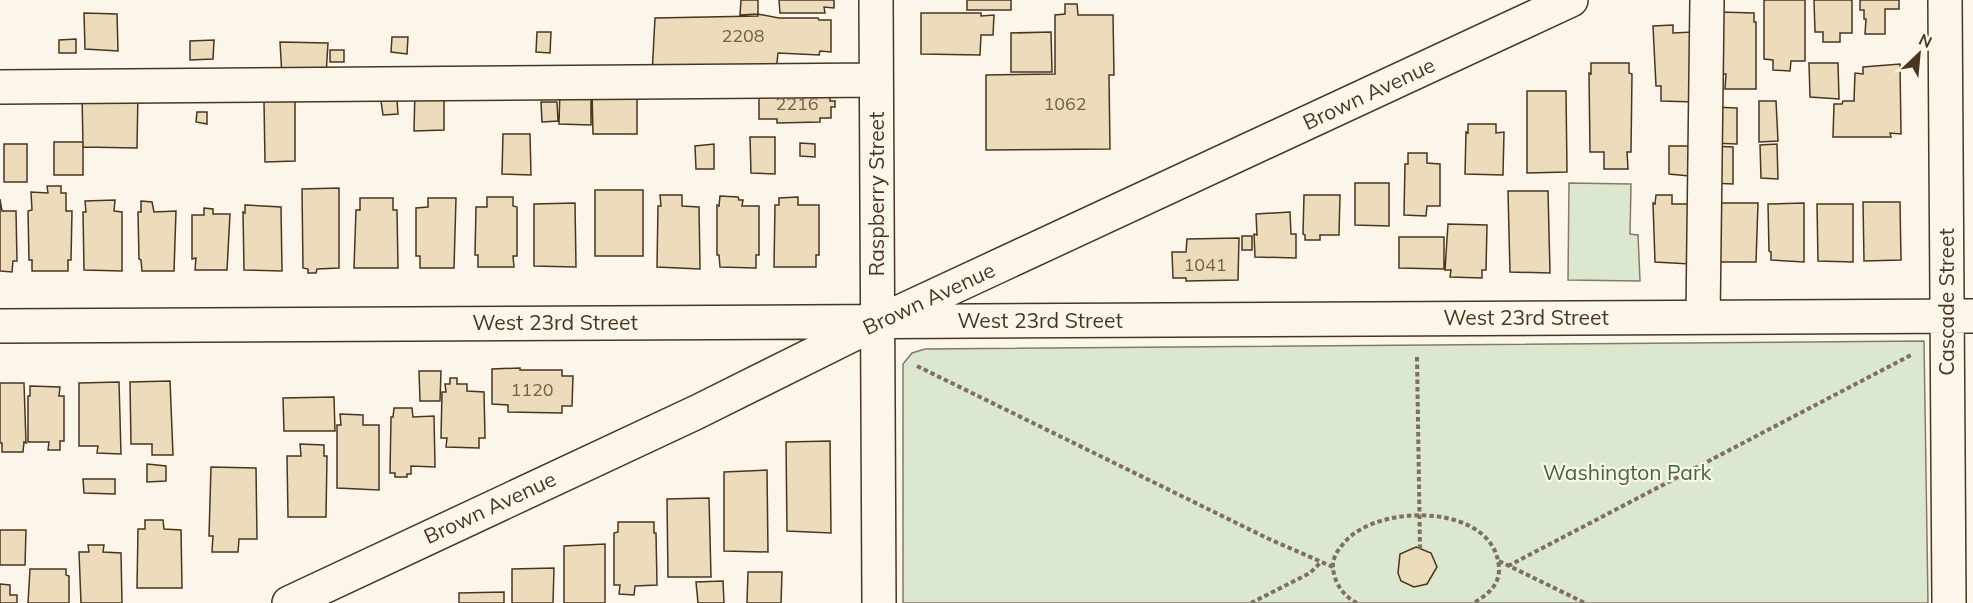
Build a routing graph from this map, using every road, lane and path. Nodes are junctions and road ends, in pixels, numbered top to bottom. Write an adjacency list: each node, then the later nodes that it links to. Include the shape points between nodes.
1 (876, 0): 5 (street, Raspberry Street)
2 (1571, 0): 9 (street, Brown Avenue)
3 (1707, 0): 8 (street)
4 (1945, 0): 7 (street, Cascade Street)
5 (876, 80): 6 (street); 9 (street, Raspberry Street)
6 (0, 87)
7 (1960, 316): 8 (street, West 23rd Street); 26 (street, Cascade Street)
8 (1703, 317): 9 (street, West 23rd Street)
9 (878, 322): 10 (street, West 23rd Street); 20 (street, Brown Avenue); 21 (street, Raspberry Street)
10 (0, 326)
11 (1913, 354): 18 (path)
12 (1417, 357): 14 (path)
13 (917, 366): 17 (path)
14 (1418, 514): 15 (path); 16 (path, via 1467,525 1484,534 1493,544); 19 (path, via 1374,521 1352,533 1333,560)
15 (1420, 549)
16 (1499, 561): 18 (path); 24 (path, via 1494,587)
17 (1321, 562): 19 (path); 22 (path, via 1310,573)
18 (1508, 566): 25 (path)
19 (1334, 567): 23 (path, via 1334,578 1348,599)
20 (289, 603)
21 (879, 603)
22 (1251, 603)
23 (1357, 603)
24 (1473, 603)
25 (1585, 603)
26 (1949, 603)

